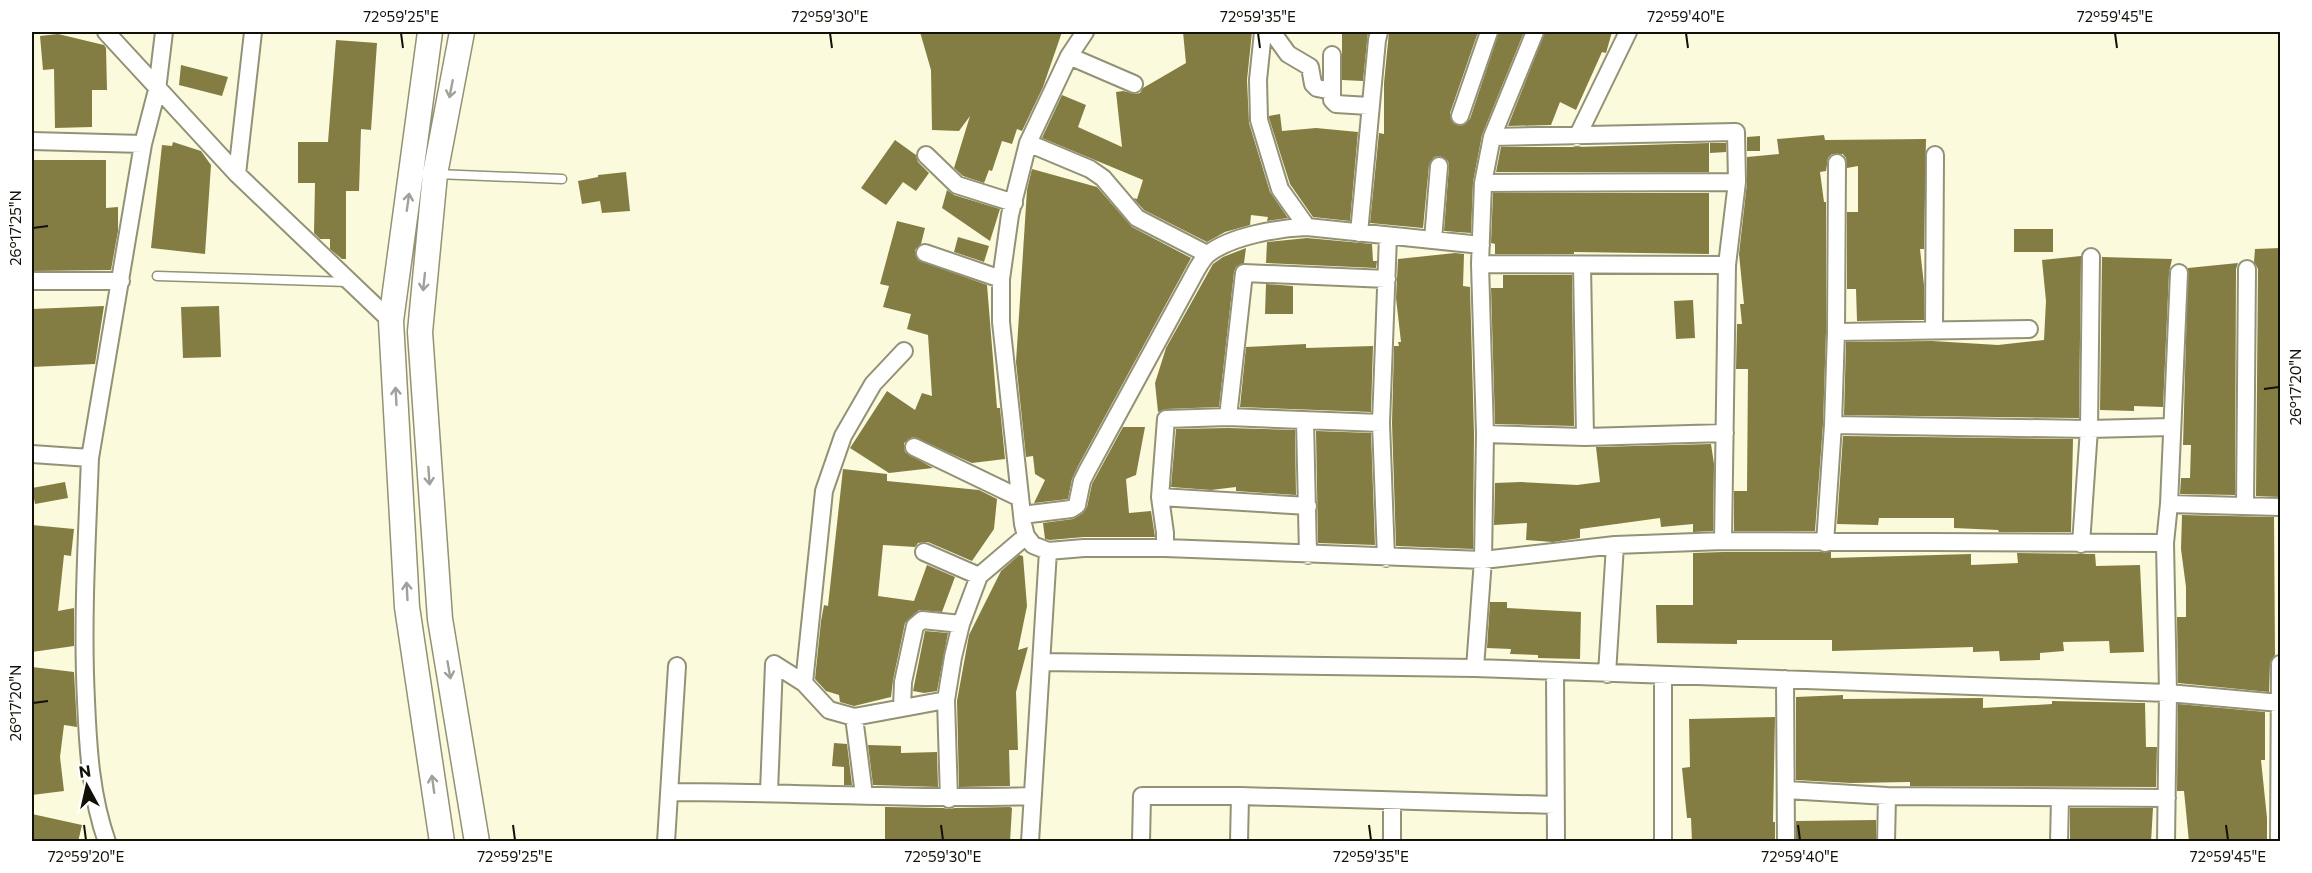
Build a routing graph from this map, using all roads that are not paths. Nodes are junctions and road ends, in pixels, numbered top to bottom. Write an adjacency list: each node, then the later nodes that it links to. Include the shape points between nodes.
1 (105, 32): 16 (street)
2 (164, 32): 16 (street)
3 (253, 32): 29 (street)
4 (430, 32): 54 (main road, one-way to 4)
5 (462, 32): 30 (main road, one-way to 30)
6 (1085, 32): 14 (street)
7 (1263, 32): 35 (street, via 1259,120 1280,189)
8 (1272, 32): 17 (street, via 1288,54 1310,67 1317,88)
9 (1379, 32): 18 (street)
10 (1489, 32): 19 (street)
11 (1535, 32): 20 (street)
12 (1628, 32): 21 (street)
13 (1332, 55): 17 (street)
14 (1069, 56): 15 (street); 23 (street)
15 (1134, 84)
16 (158, 90): 24 (street); 29 (street)
17 (1332, 91): 18 (street, via 1336,104)
18 (1370, 106): 36 (street)
19 (1460, 116)
20 (1492, 137): 21 (street); 33 (street)
21 (1577, 137): 32 (street, via 1736,132)
22 (32, 141): 24 (street)
23 (1028, 143): 34 (street); 41 (street, via 1090,169 1103,178 1137,218)
24 (143, 144): 52 (street)
25 (926, 155): 34 (street, via 957,184)
26 (1935, 155): 55 (street)
27 (1837, 163): 57 (street)
28 (1439, 166): 38 (street)
29 (237, 174): 53 (street)
30 (435, 174): 31 (lane); 121 (main road, one-way to 121, via 420,332 440,620)
31 (562, 179)
32 (1737, 182): 33 (street); 45 (street)
33 (1484, 183): 39 (street)
34 (1014, 203): 49 (street)
35 (1307, 227): 36 (street); 41 (street, via 1231,241)
36 (1359, 233): 37 (street)
37 (1388, 237): 38 (street); 50 (street)
38 (1433, 240): 39 (street)
39 (1481, 244): 43 (street)
40 (925, 253): 49 (street)
41 (1207, 254): 77 (street, via 1087,471 1077,505)
42 (2091, 257): 64 (street)
43 (1480, 264): 44 (street); 66 (street)
44 (1581, 265): 45 (street); 67 (street)
45 (1727, 266): 65 (street)
46 (2247, 269): 75 (street)
47 (2180, 273): 63 (street)
48 (157, 276): 53 (lane)
49 (1001, 279): 72 (street, via 1001,322)
50 (1386, 279): 59 (street, via 1244,273); 61 (street)
51 (32, 281): 52 (street)
52 (121, 281): 70 (street)
53 (350, 282): 54 (street)
54 (391, 321): 120 (main road, one-way to 54, via 407,607)
55 (1934, 329): 56 (street); 57 (street)
56 (2029, 329)
57 (1836, 332): 62 (street)
58 (904, 351): 100 (street, via 873,384 843,435 824,491)
59 (1228, 417): 60 (street); 71 (street, via 1166,419)
60 (1305, 421): 61 (street); 74 (street)
61 (1382, 423): 88 (street)
62 (1833, 425): 64 (street); 80 (street)
63 (2171, 427): 64 (street); 73 (street)
64 (2089, 429): 82 (street)
65 (1725, 433): 67 (street); 79 (street)
66 (1485, 434): 67 (street); 89 (street)
67 (1585, 437)
68 (914, 447): 72 (street)
69 (32, 454): 70 (street)
70 (90, 458): 119 (street, via 84,648 88,750 98,817)
71 (1160, 497): 74 (street); 84 (street)
72 (1020, 498): 77 (street)
73 (2169, 504): 75 (street); 81 (street)
74 (1308, 506): 87 (street)
75 (2245, 506): 76 (street)
76 (2280, 507)
77 (1022, 515): 78 (street)
78 (1026, 536): 86 (street, via 1033,545); 90 (street)
79 (1723, 542): 80 (street); 83 (street)
80 (1825, 543): 82 (street)
81 (2165, 543): 82 (street); 101 (street)
82 (2081, 544)
83 (1615, 545): 89 (street); 97 (street)
84 (1165, 548): 86 (street); 87 (street)
85 (924, 552): 90 (street)
86 (1048, 552): 92 (street)
87 (1308, 555): 88 (street)
88 (1386, 558): 89 (street)
89 (1483, 560): 95 (street)
90 (979, 576): 91 (street)
91 (961, 624): 102 (street); 104 (street, via 922,620 915,626 903,682)
92 (1042, 662): 95 (street); 110 (street)
93 (2280, 664): 103 (street)
94 (677, 666): 107 (street)
95 (1475, 668): 96 (street)
96 (1555, 672): 97 (street); 117 (street)
97 (1607, 674): 98 (street)
98 (1663, 676): 99 (street); 128 (street)
99 (1785, 679): 101 (street); 106 (street)
100 (804, 682): 105 (street, via 829,710); 108 (street, via 774,664)
101 (2168, 693): 103 (street); 113 (street)
102 (946, 700): 104 (street); 114 (street)
103 (2280, 703): 118 (street)
104 (902, 708): 105 (street)
105 (854, 717): 109 (street)
106 (1786, 790): 112 (street); 129 (street)
107 (670, 792): 108 (street); 122 (street)
108 (769, 792): 109 (street)
109 (864, 795): 114 (street)
110 (1033, 796): 114 (street); 123 (street)
111 (1240, 796): 116 (street); 124 (street, via 1142,796); 125 (street)
112 (1887, 796): 115 (street); 130 (street)
113 (2168, 798): 115 (street); 132 (street)
114 (949, 799)
115 (2060, 799): 131 (street)
116 (1392, 801): 117 (street); 126 (street)
117 (1556, 805): 127 (street)
118 (2280, 817): 133 (street)
119 (107, 842)
120 (442, 842)
121 (477, 842)
122 (666, 842)
123 (1030, 842)
124 (1142, 842)
125 (1239, 842)
126 (1392, 842)
127 (1556, 842)
128 (1664, 842)
129 (1786, 842)
130 (1886, 842)
131 (2059, 842)
132 (2166, 842)
133 (2279, 842)

